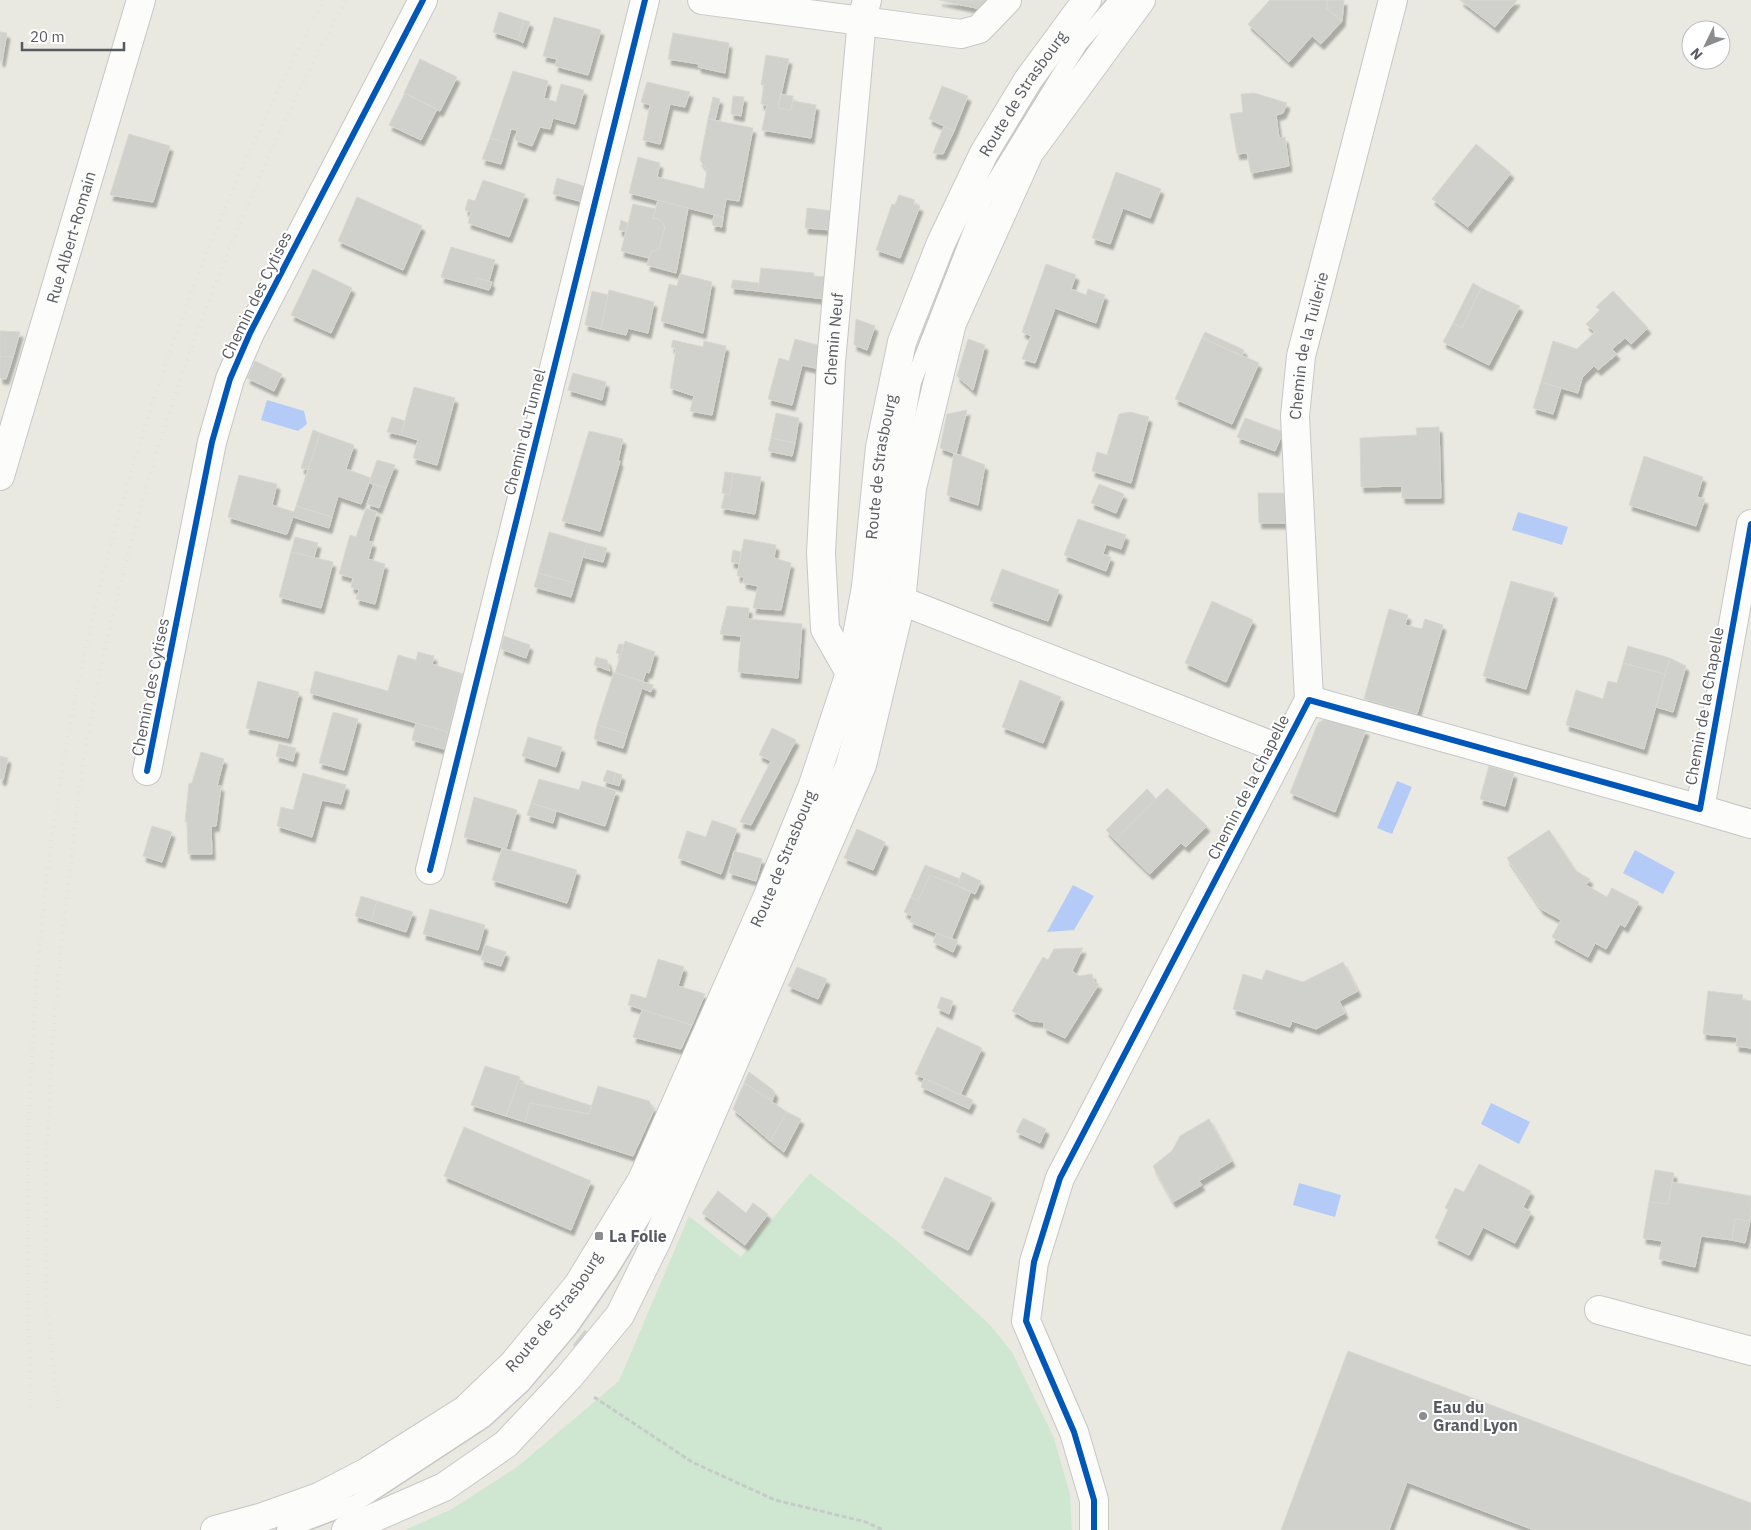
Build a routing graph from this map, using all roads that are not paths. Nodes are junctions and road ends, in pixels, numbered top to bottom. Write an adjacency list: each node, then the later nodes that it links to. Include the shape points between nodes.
1 (141, 0): 11 (street, Rue Albert-Romain)
2 (423, 0): 17 (street, Chemin des Cytises, via 250,333 230,379 200,497)
3 (645, 0): 20 (street, Chemin du Tunnel)
4 (702, 0): 10 (street)
5 (1007, 0): 10 (street, via 979,30 961,34)
6 (1087, 0): 13 (street, Route de Strasbourg, via 1028,80 984,153 941,243 906,333 880,447)
7 (1118, 0): 13 (lane, via 1079,44 984,199 913,382)
8 (1141, 0): 13 (street, Route de Strasbourg, via 1029,153 952,323 912,488)
9 (1393, 0): 15 (street, Chemin de la Tuilerie, via 1301,356 1295,416)
10 (865, 10): 14 (street, Chemin Neuf, via 831,362 821,553 826,629)
11 (0, 476)
12 (1751, 524): 18 (street, Chemin de la Chapelle)
13 (882, 594): 14 (street, Route de Strasbourg); 16 (street); 24 (lane, via 868,678 844,764 659,1190 609,1270 570,1327 522,1384 484,1419 356,1503); 25 (street, Route de Strasbourg, via 858,774 657,1240 620,1315 569,1378 506,1444 444,1488)
14 (850, 673): 23 (street, Route de Strasbourg, via 813,784 672,1114 642,1180 578,1285 514,1364 455,1418 319,1497)
15 (1309, 700): 16 (street, Chemin de la Chapelle); 18 (street, Chemin de la Chapelle)
16 (1283, 750): 26 (street, Chemin de la Chapelle, via 1060,1178 1034,1262 1026,1321 1074,1432 1094,1500)
17 (147, 771)
18 (1700, 809): 19 (street)
19 (1751, 824)
20 (430, 870)
21 (1599, 1310): 22 (street)
22 (1751, 1351)
23 (214, 1530)
24 (285, 1530)
25 (346, 1530)
26 (1094, 1530)

